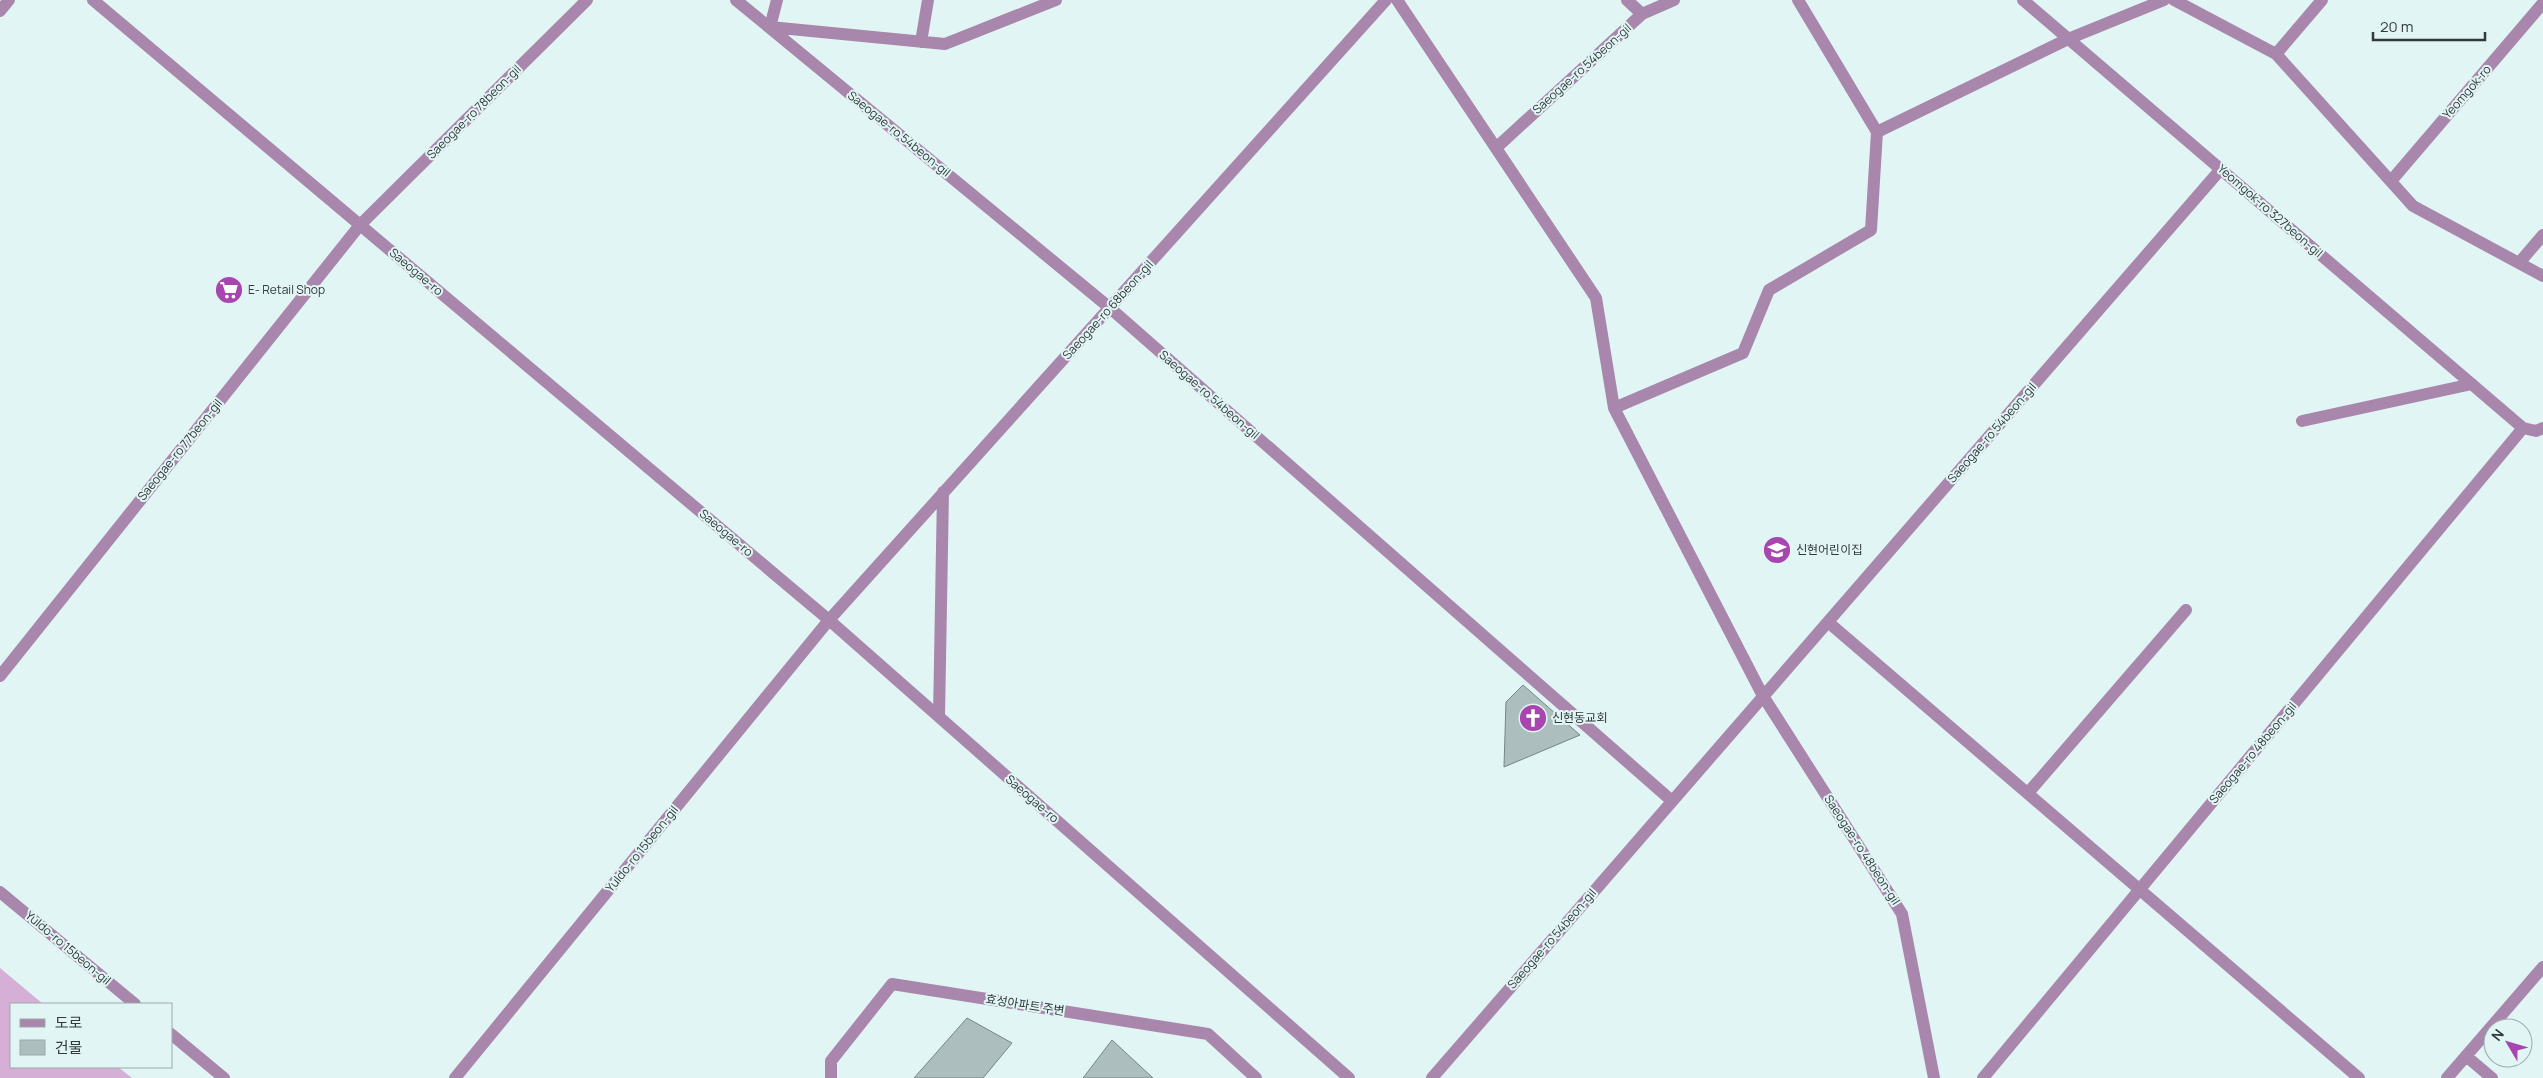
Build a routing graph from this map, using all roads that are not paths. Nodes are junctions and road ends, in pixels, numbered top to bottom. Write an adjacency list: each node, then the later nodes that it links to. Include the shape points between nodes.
1 (10, 0): 18 (street)
2 (93, 0): 28 (street, Saeogae-ro)
3 (588, 0): 28 (street, Saeogae-ro 78beon-gil)
4 (736, 0): 20 (street, Saeogae-ro 54beon-gil)
5 (778, 0): 20 (street)
6 (928, 0): 22 (street)
7 (1056, 0): 22 (street, via 945,44)
8 (1386, 0): 32 (street, Saeogae-ro 68beon-gil)
9 (1397, 0): 25 (street)
10 (1627, 0): 19 (street)
11 (1674, 0): 19 (street, Saeogae-ro 54beon-gil)
12 (1798, 0): 24 (street)
13 (2023, 0): 21 (street, Yeomgok-ro 327beon-gil)
14 (2164, 0): 21 (street)
15 (2174, 0): 23 (street)
16 (2322, 0): 23 (street)
17 (2543, 3): 27 (street, Yeomgok-ro)
18 (0, 11)
19 (1642, 14): 25 (street, Saeogae-ro 54beon-gil)
20 (770, 27): 22 (street); 32 (street, Saeogae-ro 54beon-gil)
21 (2068, 38): 24 (street); 26 (street, Yeomgok-ro 327beon-gil)
22 (921, 42)
23 (2276, 54): 27 (street)
24 (1877, 132): 34 (street, via 1871,230 1769,290 1743,353)
25 (1496, 148): 34 (street, via 1596,298)
26 (2221, 169): 33 (street, Yeomgok-ro 327beon-gil); 41 (street, Saeogae-ro 54beon-gil)
27 (2390, 181): 30 (street, via 2413,206)
28 (360, 224): 40 (street, Saeogae-ro); 42 (street, Saeogae-ro 77beon-gil)
29 (2543, 235): 30 (street)
30 (2519, 263): 31 (street)
31 (2543, 276)
32 (1110, 308): 38 (street, Saeogae-ro 68beon-gil); 46 (street, Saeogae-ro 54beon-gil)
33 (2472, 384): 35 (street); 36 (street, Yeomgok-ro 327beon-gil)
34 (1614, 408): 43 (street)
35 (2302, 421)
36 (2523, 428): 37 (street); 47 (street, Saeogae-ro 48beon-gil)
37 (2543, 428)
38 (943, 492): 40 (street, Saeogae-ro 68beon-gil); 44 (street)
39 (2186, 610): 45 (street)
40 (828, 620): 44 (street, Saeogae-ro); 54 (street, Yuldo-ro 15beon-gil)
41 (1828, 622): 43 (street, Saeogae-ro 54beon-gil); 45 (street)
42 (0, 676)
43 (1764, 696): 46 (street, Saeogae-ro 54beon-gil); 59 (street, Saeogae-ro 48beon-gil, via 1902,914)
44 (939, 717): 57 (street, Saeogae-ro)
45 (2028, 793): 47 (street)
46 (1672, 801): 58 (street, Saeogae-ro 54beon-gil)
47 (2140, 889): 60 (street, Saeogae-ro 48beon-gil); 61 (street)
48 (0, 892): 50 (street, Yuldo-ro 15beon-gil)
49 (2543, 967): 52 (street)
50 (134, 1003)
51 (172, 1035): 53 (street)
52 (2466, 1056): 62 (street); 63 (street)
53 (224, 1078)
54 (454, 1078)
55 (831, 1078): 56 (street, 효성아파트 주변, via 831,1061 892,984 1208,1034)
56 (1256, 1078)
57 (1349, 1078)
58 (1432, 1078)
59 (1934, 1078)
60 (1983, 1078)
61 (2359, 1078)
62 (2446, 1078)
63 (2492, 1078)

